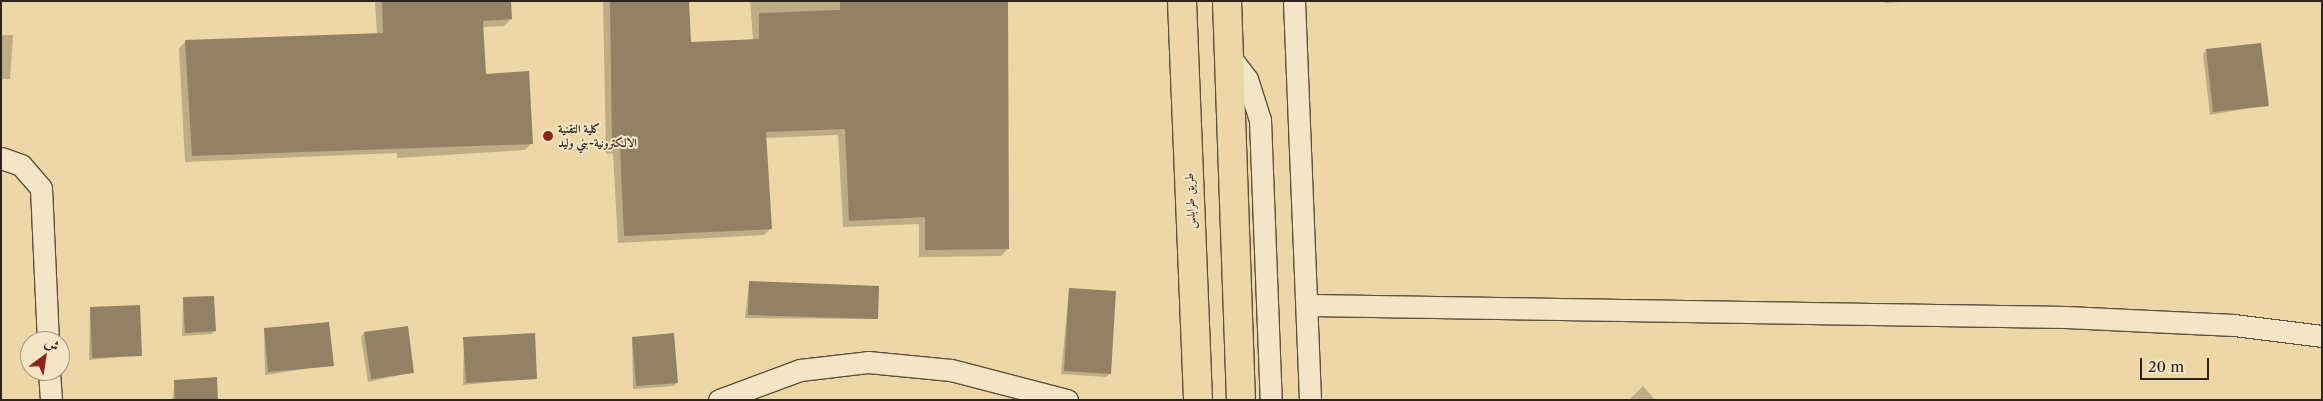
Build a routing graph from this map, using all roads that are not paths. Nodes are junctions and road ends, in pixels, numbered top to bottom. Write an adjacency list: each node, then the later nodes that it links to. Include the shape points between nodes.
1 (1182, 1): 14 (highway, طريق طرابلس)
2 (1227, 1): 4 (highway)
3 (1294, 1): 6 (street)
4 (1228, 54): 15 (highway); 16 (street, via 1247,79 1260,120)
5 (1, 158): 7 (street, via 21,165 41,188)
6 (1310, 305): 8 (street, via 2066,317 2234,326); 17 (street)
7 (48, 331)
8 (2322, 336)
9 (50, 381): 11 (street)
10 (1019, 394): 12 (street, via 951,370 868,362 800,370); 13 (street)
11 (51, 400)
12 (718, 400)
13 (1067, 400)
14 (1198, 400)
15 (1241, 400)
16 (1271, 400)
17 (1310, 400)

